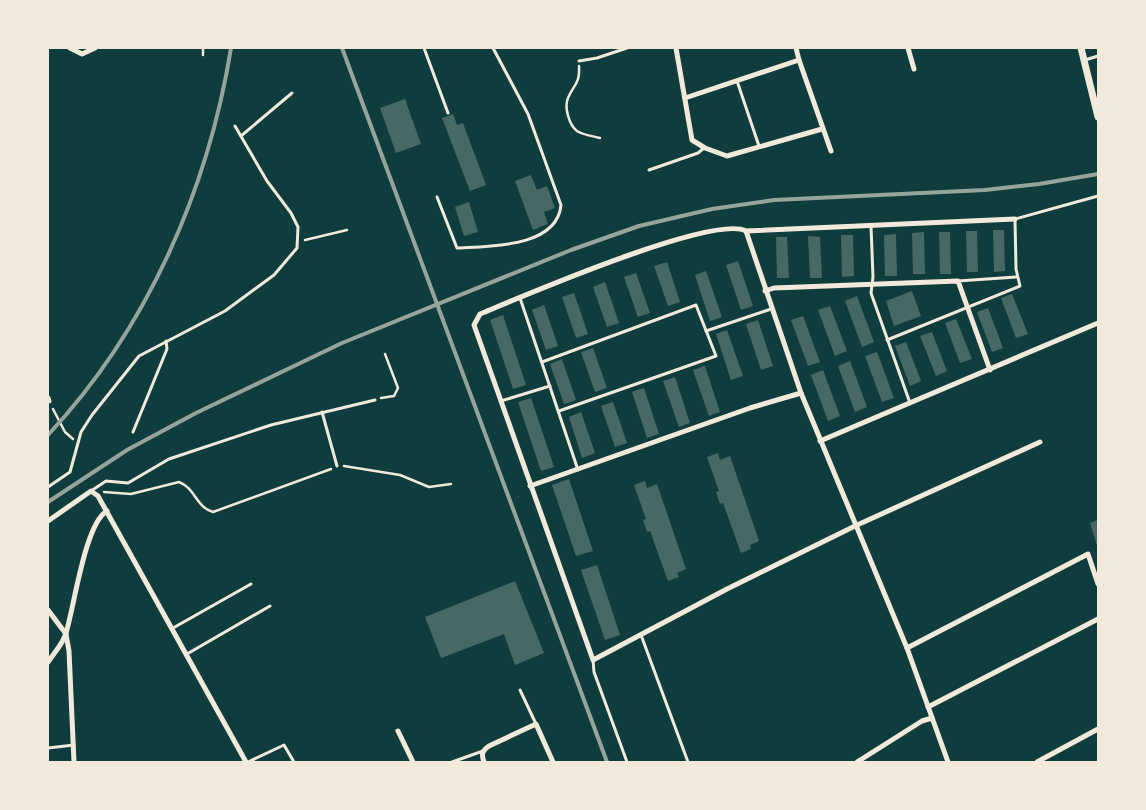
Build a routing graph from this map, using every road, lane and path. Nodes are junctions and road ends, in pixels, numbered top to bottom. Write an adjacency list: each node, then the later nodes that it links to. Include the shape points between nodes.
1 (70, 48): 2 (street, via 82,54)
2 (95, 48)
3 (203, 48): 11 (path)
4 (424, 48): 20 (lane)
5 (493, 48): 31 (lane, via 528,114 561,205 560,216 554,226 542,233 510,244 456,248)
6 (627, 48): 14 (lane)
7 (676, 48): 19 (street)
8 (796, 48): 13 (street)
9 (908, 48): 16 (street)
10 (1081, 48): 15 (street)
11 (203, 55)
12 (1098, 56): 15 (lane)
13 (799, 60): 17 (street); 23 (street)
14 (579, 61): 25 (path, via 580,81 567,101 567,110 578,132)
15 (1084, 61): 21 (street)
16 (914, 69)
17 (737, 81): 19 (street); 26 (lane)
18 (292, 93): 24 (lane)
19 (685, 98): 27 (street, via 692,140)
20 (448, 113)
21 (1098, 117)
22 (234, 126): 24 (lane)
23 (822, 129): 26 (street); 28 (street)
24 (241, 136): 36 (lane, via 267,181 291,213 298,227)
25 (600, 138)
26 (759, 146): 27 (street, via 727,156)
27 (705, 148): 29 (lane, via 698,154)
28 (831, 151)
29 (649, 170)
30 (1098, 196): 32 (lane)
31 (437, 197)
32 (1015, 219): 33 (street); 37 (lane)
33 (872, 226): 35 (street); 39 (lane)
34 (347, 230): 36 (path, via 318,235)
35 (746, 231): 40 (street); 41 (street, via 734,228 684,238 606,262)
36 (298, 243): 47 (lane, via 274,275 225,310)
37 (1016, 277): 38 (lane); 42 (lane, via 1020,286)
38 (958, 281): 39 (street); 42 (street)
39 (872, 284): 40 (street); 46 (lane, via 871,293)
40 (766, 291): 43 (street)
41 (520, 297): 49 (lane); 55 (street, via 480,314 474,325)
42 (967, 307): 46 (lane); 50 (street)
43 (772, 309): 45 (lane); 52 (street)
44 (1098, 323): 50 (street)
45 (706, 331): 49 (lane, via 696,305); 57 (lane, via 716,356)
46 (887, 340): 56 (lane)
47 (166, 341): 59 (lane, via 167,349); 62 (lane, via 139,356 128,368 92,415)
48 (385, 354): 54 (path, via 398,388 394,396)
49 (542, 362): 51 (lane)
50 (990, 370): 56 (street)
51 (550, 386): 55 (lane); 57 (lane)
52 (801, 393): 60 (street); 64 (street)
53 (48, 399): 62 (path, via 65,432)
54 (375, 400): 58 (lane)
55 (501, 401): 66 (street)
56 (911, 404): 60 (street)
57 (558, 411): 64 (lane)
58 (322, 412): 63 (lane); 68 (lane, via 271,425 169,459 128,483 106,481)
59 (133, 432)
60 (820, 441): 71 (street)
61 (1040, 442): 71 (street)
62 (77, 443): 67 (lane, via 70,472)
63 (337, 466): 65 (path, via 400,475 429,487); 68 (path, via 213,512 201,506 190,488 179,482 131,494)
64 (578, 470): 66 (street)
65 (451, 484)
66 (530, 486): 82 (street)
67 (48, 487)
68 (91, 491): 69 (street); 70 (street)
69 (107, 511): 77 (street); 78 (street, via 97,520 86,550)
70 (48, 521)
71 (855, 526): 79 (street); 80 (street)
72 (251, 584): 77 (lane)
73 (1098, 584): 80 (street, via 1088,554)
74 (270, 606): 81 (lane)
75 (48, 610): 78 (street)
76 (1098, 619): 85 (street)
77 (173, 628): 81 (street)
78 (66, 634): 83 (street); 90 (street)
79 (641, 634): 82 (street); 101 (lane)
80 (906, 648): 85 (street)
81 (187, 654): 94 (street)
82 (593, 660): 100 (lane, via 594,672)
83 (48, 662)
84 (520, 690): 87 (lane)
85 (928, 707): 86 (street)
86 (932, 718): 102 (street); 103 (street)
87 (536, 724): 92 (street); 99 (street)
88 (1098, 729): 104 (street)
89 (398, 731): 96 (street)
90 (74, 745): 91 (lane); 93 (street)
91 (48, 748)
92 (483, 751): 97 (lane); 98 (street)
93 (74, 762)
94 (247, 762): 95 (lane, via 284,745)
95 (294, 762)
96 (413, 762)
97 (452, 762)
98 (484, 762)
99 (553, 762)
100 (627, 762)
101 (688, 762)
102 (857, 762)
103 (948, 762)
104 (1037, 762)

